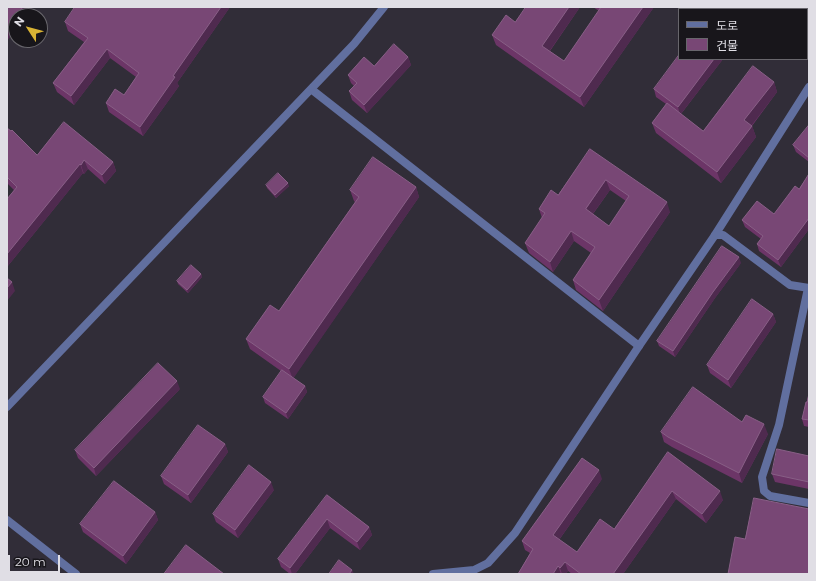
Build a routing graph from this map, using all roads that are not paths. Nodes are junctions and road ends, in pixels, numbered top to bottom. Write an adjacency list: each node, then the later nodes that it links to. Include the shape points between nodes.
1 (384, 7): 3 (street, via 354,44)
2 (809, 87): 4 (street)
3 (311, 89): 6 (street); 7 (street)
4 (715, 235): 5 (street, via 723,235 790,285); 6 (street)
5 (809, 288): 8 (street, via 779,425 762,476 764,491 770,496)
6 (639, 346): 11 (street, via 515,533 488,563 474,570)
7 (7, 407)
8 (809, 503)
9 (7, 520): 10 (street)
10 (76, 574)
11 (433, 574)

